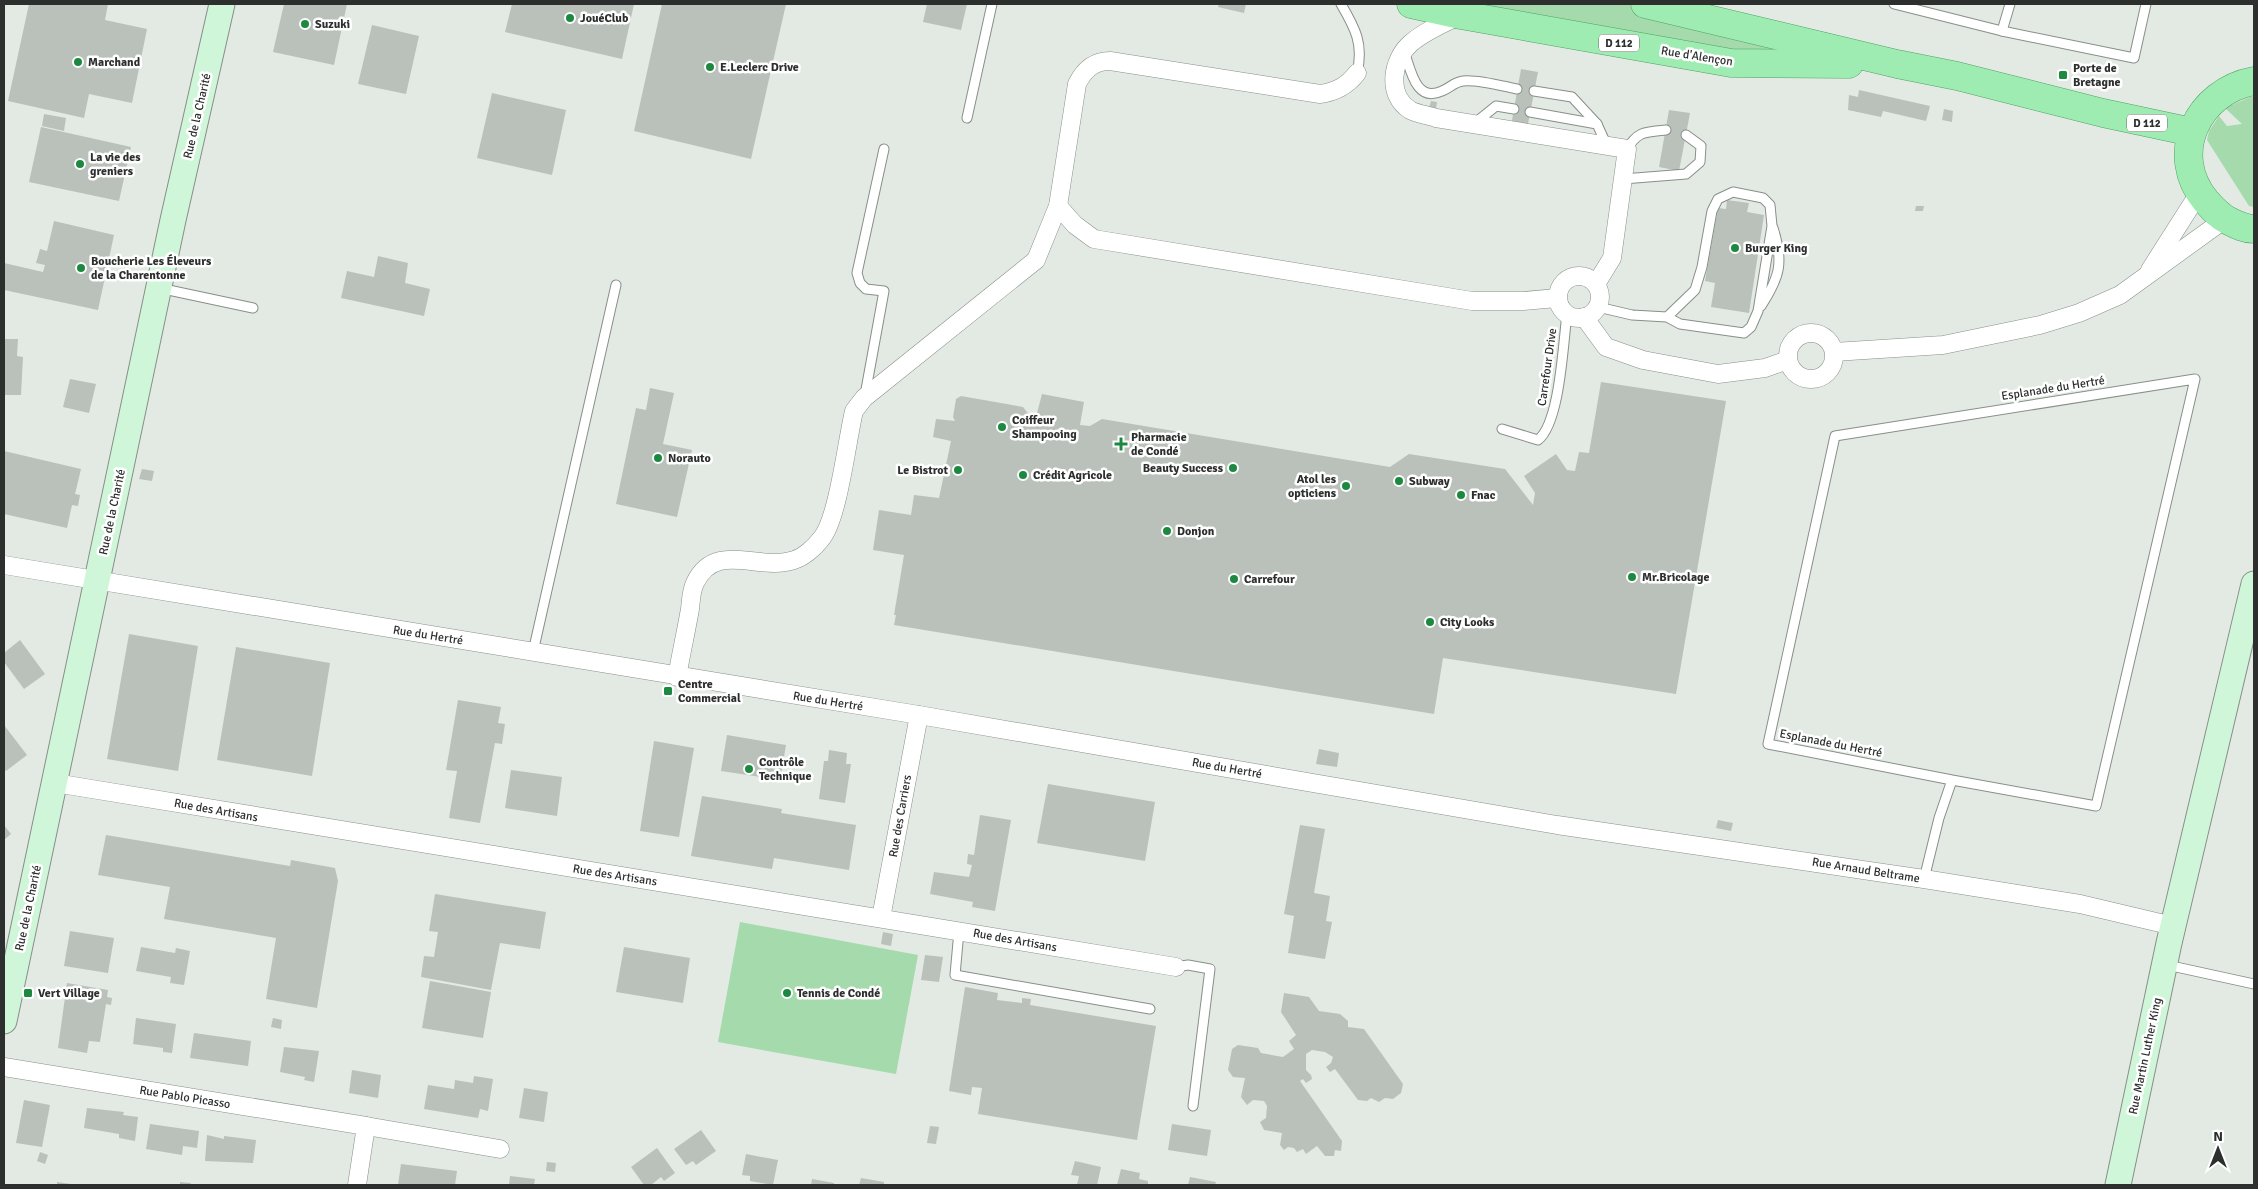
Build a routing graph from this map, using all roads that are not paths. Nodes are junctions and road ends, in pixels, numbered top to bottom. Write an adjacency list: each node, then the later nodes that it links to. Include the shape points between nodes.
1 (222, 4): 37 (street, Rue de la Charité)
2 (992, 4): 19 (lane)
3 (1341, 4): 13 (lane, via 1356,30 1361,57)
4 (1411, 4): 9 (main road, Rue d'Alençon / D 112)
5 (1645, 4): 12 (main road, Rue d'Alençon / D 112)
6 (1894, 4): 10 (lane)
7 (2010, 4): 10 (lane)
8 (2146, 4): 10 (lane, via 2134,58)
9 (1461, 15): 11 (street, via 1424,34); 12 (main road, Rue d'Alençon / D 112, via 1731,63)
10 (2002, 31)
11 (1404, 51): 15 (lane, via 1423,93 1434,95 1465,80); 21 (street, via 1392,77 1397,94 1409,109)
12 (1897, 64): 23 (main road, Rue d'Alençon / D 112)
13 (1358, 72): 30 (street, via 1344,87 1320,94 1110,61 1094,64 1087,68 1077,84)
14 (2254, 81): 23 (main road, via 2230,88 2217,96)
15 (1517, 89)
16 (1534, 91): 20 (lane, via 1572,98)
17 (1514, 109): 21 (lane, via 1496,106)
18 (1530, 112): 20 (lane)
19 (967, 118)
20 (1597, 124): 25 (lane)
21 (1474, 125): 25 (street)
22 (1666, 130): 27 (lane, via 1645,132 1634,138)
23 (2192, 132): 29 (main road, via 2189,158)
24 (1686, 135): 28 (lane, via 1701,146 1700,162 1686,174)
25 (1607, 146): 27 (street)
26 (884, 149): 46 (lane, via 857,273 866,289 884,292)
27 (1627, 149): 28 (street)
28 (1624, 180): 35 (street, via 1612,258)
29 (2199, 193): 31 (main road); 34 (street)
30 (1058, 206): 38 (street, via 1094,239 1472,301); 46 (street, via 1036,260)
31 (2225, 219): 33 (main road); 34 (street)
32 (1772, 226): 41 (lane); 41 (lane, via 1780,248 1780,263 1777,280); 43 (lane, via 1770,205 1763,198 1733,192 1718,199 1712,212 1695,290)
33 (2254, 229)
34 (2146, 276): 44 (street, via 2112,299 2040,325 1943,345)
35 (1596, 284): 38 (street, via 1586,277 1573,276 1561,284); 39 (street, via 1600,295)
36 (616, 285): 51 (lane)
37 (159, 288): 40 (lane); 49 (street, Rue de la Charité)
38 (1558, 298): 42 (street, via 1562,310)
39 (1598, 307): 42 (street, via 1594,312); 43 (lane, via 1632,315)
40 (253, 308)
41 (1758, 311): 43 (lane, via 1752,327 1744,333 1680,324)
42 (1575, 316): 45 (street, via 1606,347 1643,360 1718,374 1765,368); 47 (lane, Carrefour Drive, via 1554,412 1546,434 1538,440)
43 (1667, 317)
44 (1834, 352): 45 (street, via 1831,367 1826,373 1811,379 1796,374); 45 (street, via 1827,339 1807,333 1794,340)
45 (1788, 360)
46 (864, 398): 52 (street, via 854,411 832,520 823,538 795,560 774,564 726,559 704,568 694,584)
47 (1502, 429)
48 (4, 565): 49 (street, Rue du Hertré)
49 (97, 582): 51 (street, Rue du Hertré); 55 (street, Rue de la Charité)
50 (2254, 584): 59 (street, Rue Martin Luther King)
51 (533, 652): 52 (street, Rue du Hertré)
52 (677, 677): 53 (street, Rue du Hertré)
53 (918, 715): 56 (street, Rue du Hertré); 58 (street, Rue des Carriers)
54 (1952, 780): 54 (lane, Esplanade du Hertré, via 2096,806 2195,378 1835,436 1768,744); 57 (lane)
55 (55, 783): 58 (street, Rue des Artisans); 65 (street, Rue de la Charité)
56 (1558, 824): 57 (street, Rue Arnaud Beltrame)
57 (1924, 879): 59 (street, Rue Arnaud Beltrame, via 2080,904)
58 (882, 918): 60 (street, Rue des Artisans)
59 (2173, 926): 61 (street, Rue Martin Luther King)
60 (959, 931): 62 (street, Rue des Artisans); 64 (lane, via 955,975)
61 (2165, 964): 63 (lane); 70 (street, Rue Martin Luther King)
62 (1176, 967): 67 (lane, via 1188,964 1210,969)
63 (2254, 984)
64 (1150, 1009)
65 (4, 1021)
66 (4, 1067): 68 (street, Rue Pablo Picasso)
67 (1193, 1106)
68 (366, 1126): 69 (street, Rue Pablo Picasso); 71 (street)
69 (500, 1149)
70 (2123, 1160): 72 (street, Rue Martin Luther King); 73 (street)
71 (357, 1185)
72 (2118, 1185)
73 (2126, 1185)

